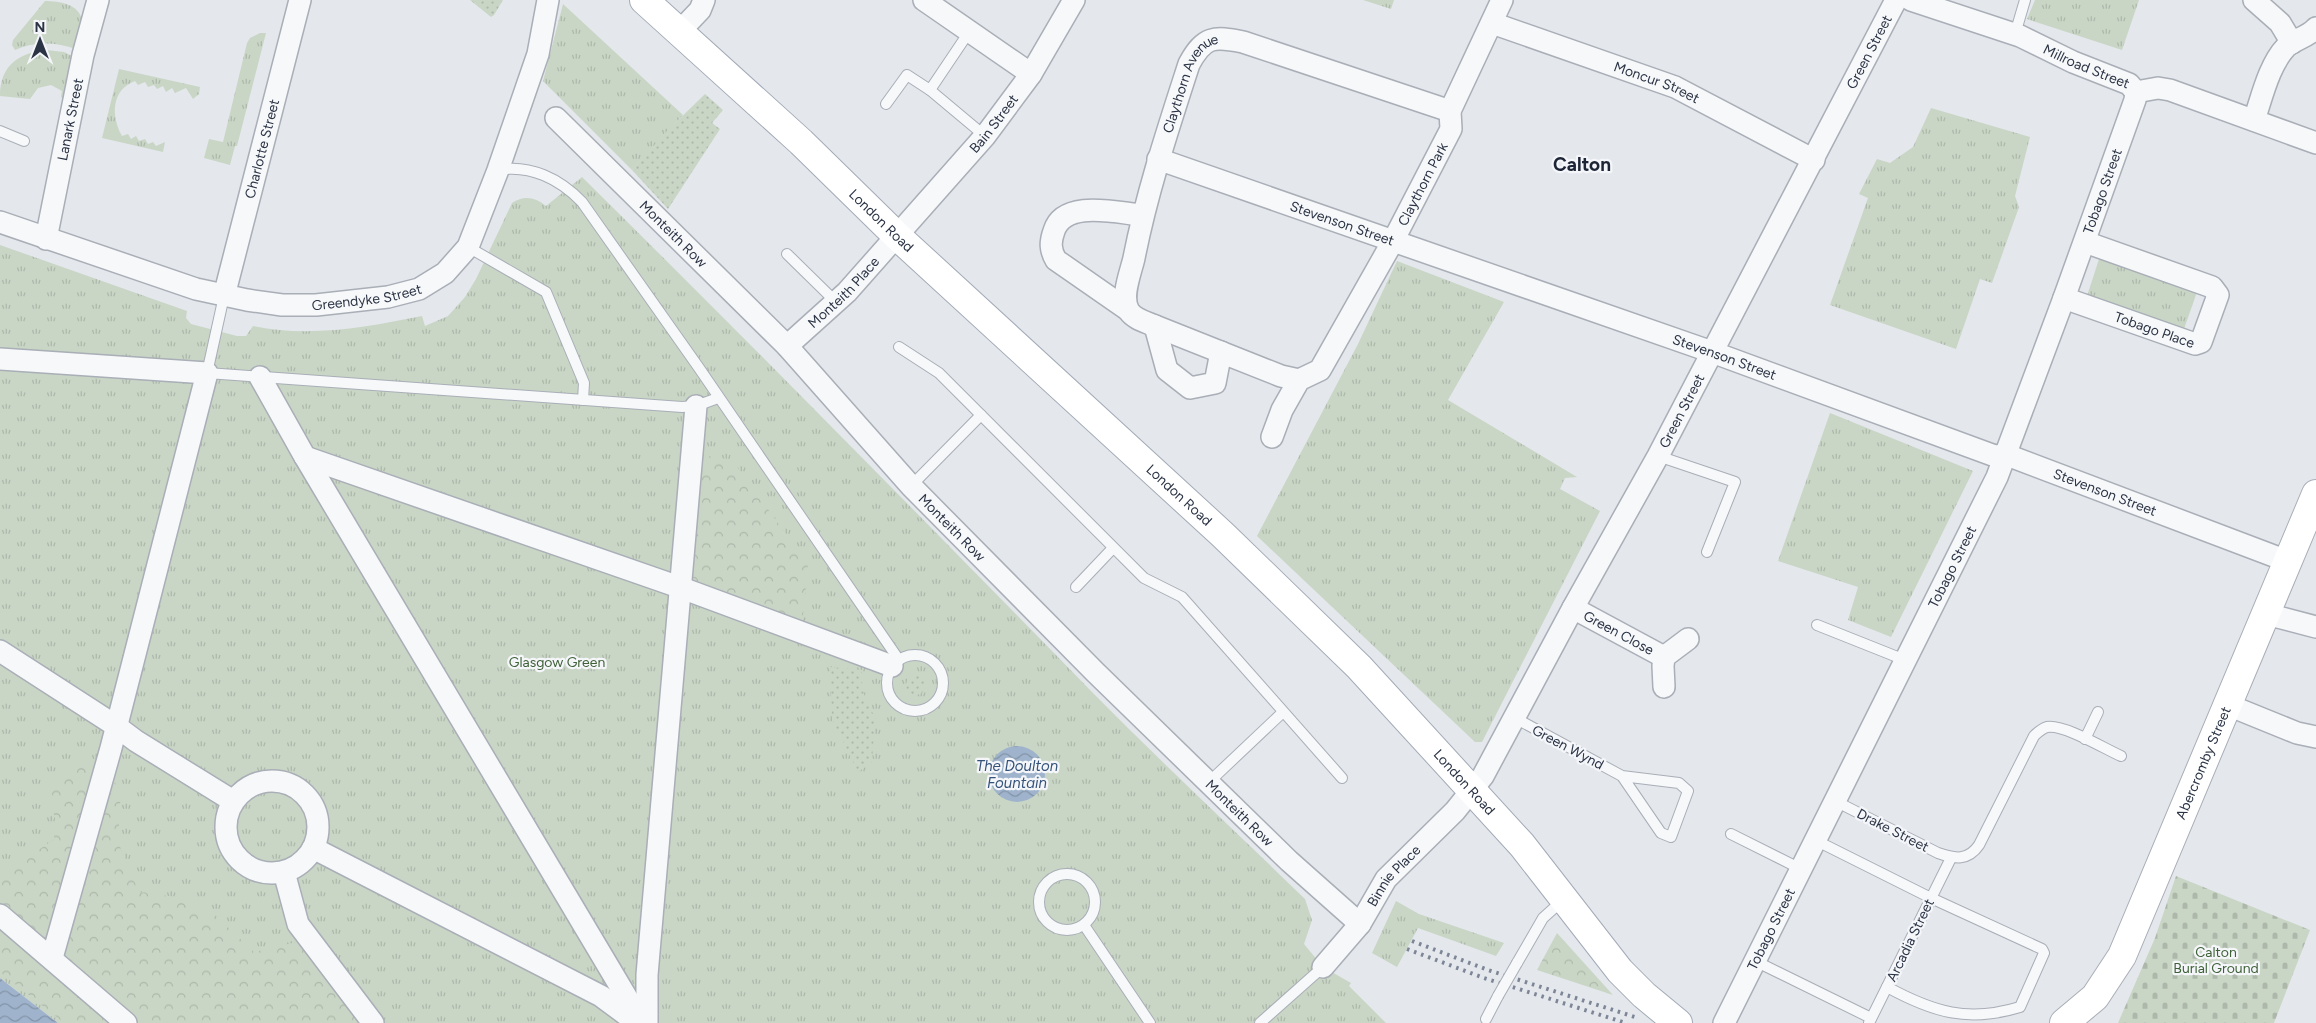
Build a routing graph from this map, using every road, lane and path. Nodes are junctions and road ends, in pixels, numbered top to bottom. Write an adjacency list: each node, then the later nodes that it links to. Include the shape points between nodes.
1 (98, 0): 36 (street, Lanark Street, via 59,152)
2 (300, 0): 41 (street, Charlotte Street)
3 (548, 0): 32 (street, Greendyke Street, via 538,54)
4 (644, 0): 15 (main road, London Road)
5 (704, 0): 15 (street, via 700,10)
6 (924, 0): 16 (street)
7 (1074, 0): 19 (street, Bain Street)
8 (1502, 0): 13 (street, Claythorn Park)
9 (1896, 0): 31 (street, Green Street)
10 (1911, 0): 17 (street, Millroad Street)
11 (2025, 0): 17 (lane)
12 (2254, 0): 18 (street, via 2280,23)
13 (1492, 23): 23 (street, Claythorn Park); 31 (street, Moncur Street, via 1675,87)
14 (2316, 28): 18 (street)
15 (680, 31): 35 (main road, London Road)
16 (969, 32): 19 (street); 20 (lane)
17 (2015, 34): 21 (street, Millroad Street, via 2129,84)
18 (2292, 43): 25 (street, via 2282,52 2274,68)
19 (1031, 74): 27 (street, Bain Street)
20 (930, 90): 22 (lane, via 907,75); 27 (lane)
21 (2136, 92): 25 (street, Millroad Street, via 2164,88); 38 (street, Tobago Street)
22 (886, 104)
23 (1450, 111): 30 (street, Claythorn Avenue, via 1243,42 1215,38 1197,50 1189,64); 37 (street, Claythorn Park, via 1451,129)
24 (556, 118): 46 (street, Monteith Row)
25 (2254, 120): 29 (street, Millroad Street)
26 (0, 131): 28 (lane)
27 (985, 136): 35 (street, Bain Street)
28 (24, 141)
29 (2316, 143)
30 (1158, 159): 33 (street, Claythorn Avenue); 37 (street, Stevenson Street)
31 (1814, 160): 49 (street, Green Street)
32 (498, 170): 39 (street, Greendyke Street); 54 (lane, via 510,168 536,172 568,188 604,234)
33 (1142, 215): 44 (street, Claythorn Avenue, via 1126,294); 44 (street, via 1081,210 1062,218 1055,225 1052,237 1051,250 1056,260)
34 (0, 222): 36 (street, Greendyke Street)
35 (897, 236): 43 (street, Monteith Place); 90 (main road, London Road, via 1223,535 1359,667)
36 (46, 239): 41 (street, Greendyke Street)
37 (1393, 241): 49 (street, Stevenson Street); 53 (street, Claythorn Park, via 1320,370)
38 (2085, 242): 42 (street, Tobago Street); 42 (street, Tobago Place, via 2212,287 2218,295 2201,342 2195,344)
39 (468, 247): 41 (street, Greendyke Street, via 429,285 388,296 297,306); 55 (lane, via 546,292 582,379)
40 (787, 254): 43 (lane)
41 (224, 296): 51 (lane)
42 (2064, 298): 59 (street, Tobago Street)
43 (836, 302): 46 (street, Monteith Place)
44 (1128, 310): 45 (street, via 1136,318)
45 (1155, 326): 48 (street); 48 (street, via 1167,370 1190,388 1215,383)
46 (787, 346): 62 (street, Monteith Row)
47 (899, 347): 57 (lane, via 939,373)
48 (1221, 352): 53 (street)
49 (1712, 352): 59 (street, Stevenson Street, via 1995,456); 60 (street, Green Street)
50 (0, 359): 51 (street)
51 (207, 373): 52 (lane); 83 (street)
52 (260, 377): 55 (lane); 61 (street)
53 (1299, 380): 58 (street, via 1282,410)
54 (718, 398): 56 (lane); 77 (lane)
55 (583, 400): 56 (lane)
56 (696, 406): 67 (street)
57 (981, 416): 62 (lane); 64 (lane)
58 (1272, 437)
59 (2007, 455): 66 (street, Stevenson Street); 76 (street, Tobago Street)
60 (1658, 456): 65 (lane, via 1735,482); 69 (street, Green Street)
61 (305, 457): 67 (street); 114 (street)
62 (910, 486): 89 (street, Monteith Row)
63 (2316, 494): 66 (main road, Abercromby Street)
64 (1113, 548): 68 (lane); 80 (lane, via 1144,578 1182,597)
65 (1707, 552)
66 (2287, 562): 70 (main road, Abercromby Street)
67 (679, 587): 77 (street); 115 (street, via 647,975)
68 (1076, 587)
69 (1573, 608): 75 (street, Green Close); 82 (street, Green Street)
70 (2266, 614): 72 (street); 79 (main road, Abercromby Street)
71 (1817, 625): 76 (lane)
72 (2316, 627)
73 (1688, 639): 75 (street, Green Close)
74 (0, 651): 83 (street)
75 (1664, 657): 78 (street, Green Close)
76 (1905, 660): 92 (street, Tobago Street)
77 (895, 663): 77 (lane, via 917,655 934,663 940,671 943,686 934,704 913,711 896,704 887,690)
78 (1664, 687)
79 (2228, 705): 84 (street, via 2297,733); 110 (main road, Abercromby Street, via 2122,956 2095,997)
80 (1283, 712): 88 (lane); 89 (lane)
81 (2098, 712): 85 (lane)
82 (1515, 718): 87 (lane, Green Wynd); 90 (street, Green Street)
83 (116, 726): 91 (street); 104 (street)
84 (2316, 736)
85 (2085, 739): 86 (lane); 96 (lane, via 2056,727 2040,730 1973,853)
86 (2121, 756)
87 (1622, 776): 87 (lane, Green Wynd, via 1679,782 1688,791 1671,837 1662,833)
88 (1342, 778)
89 (1209, 782): 102 (street, Monteith Row, via 1289,862)
90 (1473, 790): 99 (main road, London Road); 102 (street, Binnie Place, via 1386,879)
91 (233, 801): 95 (street, via 250,786 265,781 280,781 294,787 306,796 317,817 318,832); 98 (street, via 225,824 227,840 234,854 252,869)
92 (1835, 801): 94 (street, Tobago Street); 96 (lane, Drake Street)
93 (1731, 834): 97 (lane)
94 (1815, 840): 97 (street, Tobago Street); 100 (lane)
95 (313, 848): 98 (street, via 298,865); 113 (street, via 601,996)
96 (1951, 858): 100 (lane, Arcadia Street)
97 (1801, 869): 105 (street, Tobago Street)
98 (284, 872): 112 (street, via 298,924)
99 (1565, 898): 108 (lane, bridge, via 1544,918); 118 (main road, London Road, via 1626,977)
100 (1931, 898): 107 (lane, Arcadia Street); 107 (lane, via 2042,949 2043,956 2020,1007 1998,1014 1957,1018 1934,1011)
101 (0, 915): 104 (street)
102 (1360, 924): 106 (street, Binnie Place)
103 (1084, 925): 103 (lane, via 1076,929 1058,929 1044,919 1038,902 1045,884 1053,878 1070,874 1085,881 1094,895 1093,911); 116 (lane)
104 (52, 958): 111 (street)
105 (1755, 961): 109 (lane); 119 (street, Tobago Street)
106 (1324, 967): 117 (lane)
107 (1887, 987): 109 (lane, Arcadia Street)
108 (1486, 1019)
109 (1870, 1021)
110 (2069, 1022)
111 (126, 1023)
112 (373, 1023)
113 (636, 1023)
114 (642, 1023)
115 (647, 1023)
116 (1150, 1023)
117 (1260, 1023)
118 (1678, 1023)
119 (1724, 1023)

